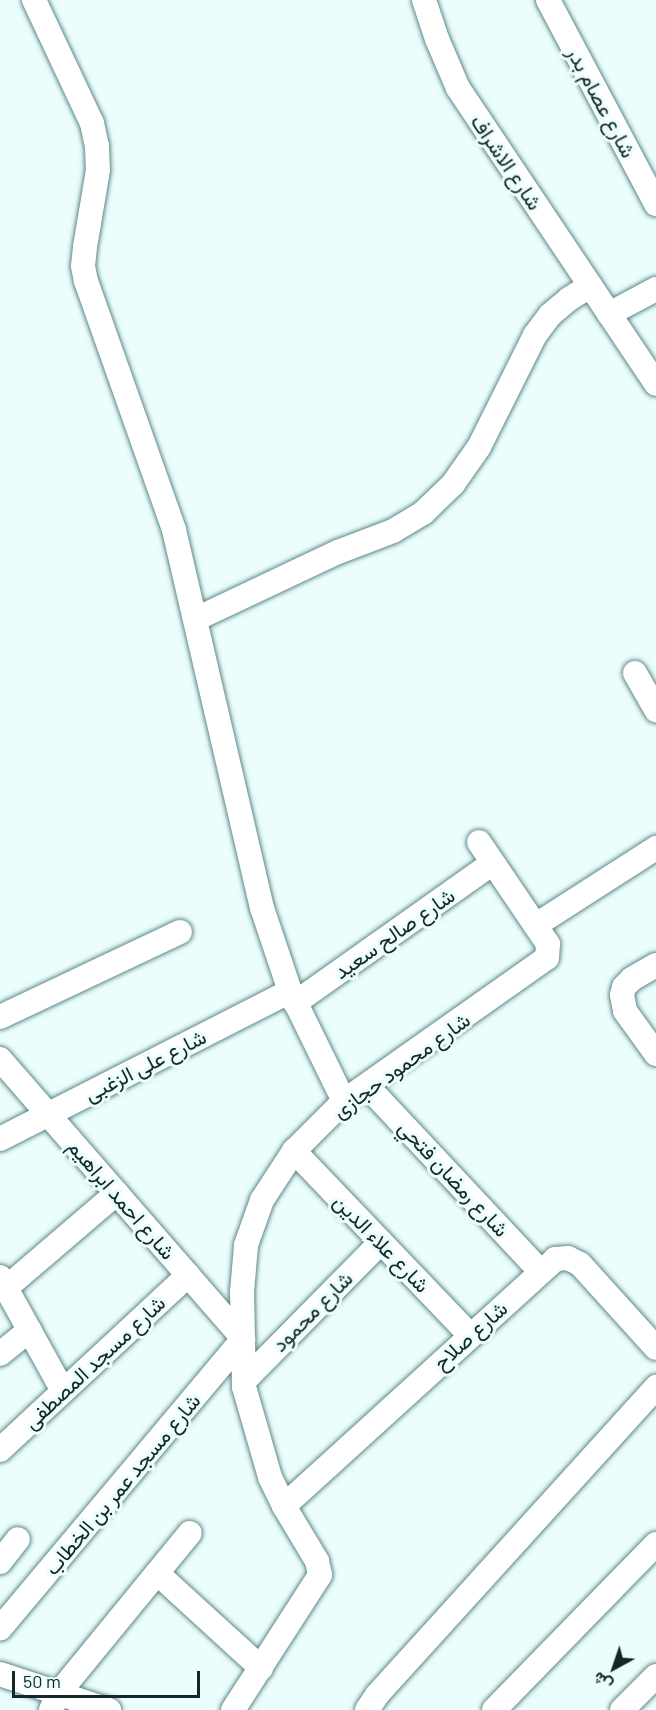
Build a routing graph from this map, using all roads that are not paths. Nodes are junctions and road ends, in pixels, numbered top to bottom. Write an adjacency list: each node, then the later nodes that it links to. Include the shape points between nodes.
1 (34, 0): 9 (street, via 92,123 98,170 85,247 86,281 174,530)
2 (424, 0): 5 (street, شارع الاشراف, via 458,88)
3 (548, 0): 4 (street, شارع عصام بدر)
4 (656, 204)
5 (590, 286): 7 (street, شارع الاشراف); 9 (street, via 550,315 535,335 479,447 453,484 423,513 393,531 338,552)
6 (656, 289): 7 (street)
7 (609, 314): 8 (street, شارع الاشراف)
8 (656, 384)
9 (195, 619): 18 (street, via 262,908)
10 (635, 673): 11 (street)
11 (656, 710)
12 (479, 842): 14 (street, شارع محمود حجازى)
13 (656, 848): 15 (street)
14 (493, 863): 15 (street, شارع محمود حجازى); 18 (street, شارع صالح سعيد)
15 (536, 925): 22 (street, شارع محمود حجازى, via 550,949 544,962)
16 (180, 932): 19 (street)
17 (656, 965): 20 (street, via 632,979 622,995 625,1011)
18 (293, 997): 23 (street); 24 (street, شارع على الزغبى)
19 (0, 1017)
20 (656, 1054)
21 (0, 1059): 24 (street, شارع احمد ابراهيم)
22 (367, 1086): 23 (street, شارع محمود حجازى); 29 (street, شارع رمضان فتحي)
23 (344, 1101): 26 (street, شارع محمود حجازى)
24 (48, 1115): 25 (street, شارع على الزغبى); 27 (street, شارع احمد ابراهيم)
25 (0, 1139)
26 (294, 1151): 28 (street, شارع علاء الدين); 34 (street, شارع محمود حجازى, via 262,1200 246,1245)
27 (117, 1193): 30 (street, شارع احمد ابراهيم); 31 (street)
28 (381, 1242): 33 (street, شارع علاء الدين); 37 (street, شارع محمود)
29 (540, 1271): 33 (street, شارع صلاح); 35 (street, شارع صلاح, via 555,1259 574,1260)
30 (188, 1275): 34 (street, شارع احمد ابراهيم); 39 (street, شارع مسجد المصطفى)
31 (3, 1283): 32 (street)
32 (30, 1330): 36 (street); 39 (street)
33 (470, 1335): 41 (street, شارع صلاح)
34 (243, 1338): 37 (street, شارع محمود حجازى); 47 (street, شارع مسجد عمر بن الخطاب)
35 (656, 1348)
36 (0, 1354)
37 (244, 1380): 41 (street, شارع محمود حجازى, via 270,1477)
38 (656, 1387): 54 (street)
39 (63, 1391): 40 (street, شارع مسجد المصطفى)
40 (0, 1450)
41 (284, 1506): 48 (street, شارع محمود حجازى, via 317,1561 320,1575)
42 (190, 1533): 46 (street)
43 (18, 1539): 45 (street)
44 (656, 1544): 55 (street)
45 (0, 1562)
46 (157, 1573): 48 (street); 51 (street)
47 (0, 1629)
48 (261, 1668): 53 (street, شارع محمود حجازى)
49 (0, 1674): 51 (street)
50 (656, 1676): 56 (street)
51 (54, 1702): 52 (street)
52 (109, 1710)
53 (233, 1710)
54 (367, 1710)
55 (494, 1710)
56 (622, 1710)

